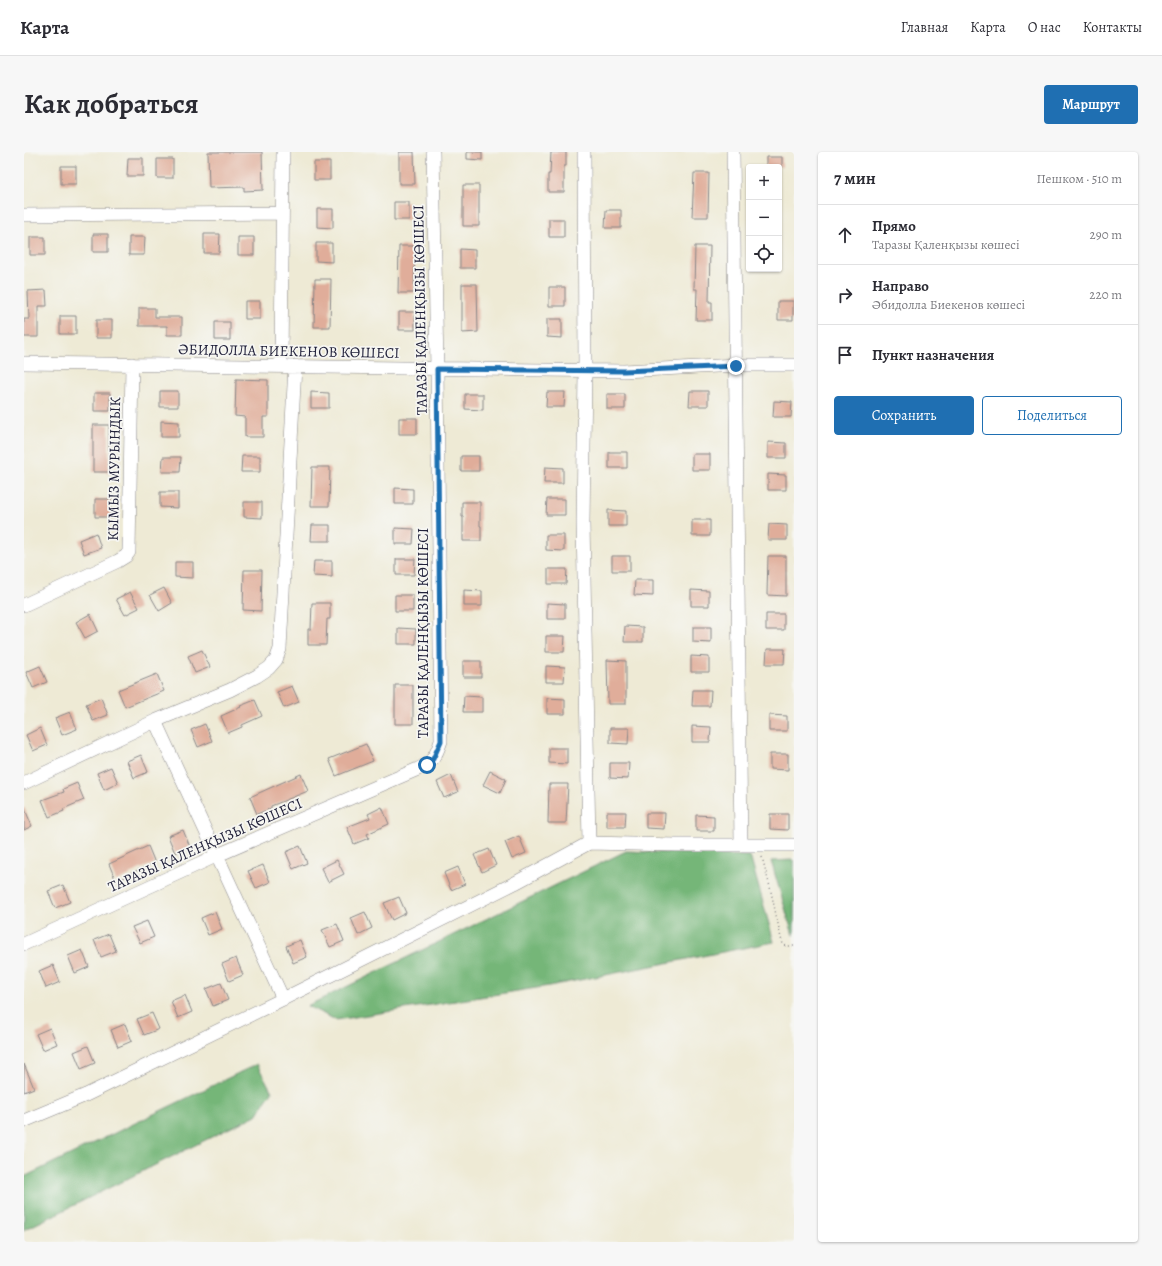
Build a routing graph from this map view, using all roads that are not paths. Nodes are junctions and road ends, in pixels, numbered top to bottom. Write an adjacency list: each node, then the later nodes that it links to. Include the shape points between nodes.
1 (283, 152): 5 (street)
2 (432, 152): 13 (street, ТАРАЗЫ ҚАЛЕНҚЫЗЫ КӨШЕСІ)
3 (584, 152): 14 (street)
4 (733, 152): 12 (street)
5 (282, 213): 6 (street); 10 (street)
6 (24, 215)
7 (24, 363): 8 (street, ӘБИДОЛЛА БИЕКЕНОВ КӨШЕСІ)
8 (132, 364): 10 (street, ӘБИДОЛЛА БИЕКЕНОВ КӨШЕСІ); 15 (street, КЫМЫЗ МУРЫНДЫК, via 129,552 118,561)
9 (794, 365): 12 (street, ӘБИДОЛЛА БИЕКЕНОВ КӨШЕСІ)
10 (281, 366): 11 (street, ӘБИДОЛЛА БИЕКЕНОВ КӨШЕСІ)
11 (295, 366): 13 (street, ӘБИДОЛЛА БИЕКЕНОВ КӨШЕСІ); 16 (street, via 280,649 276,660 257,676 230,690)
12 (736, 366): 14 (street, ӘБИДОЛЛА БИЕКЕНОВ КӨШЕСІ); 20 (street)
13 (437, 369): 14 (street, ӘБИДОЛЛА БИЕКЕНОВ КӨШЕСІ); 21 (street, ТАРАЗЫ ҚАЛЕНҚЫЗЫ КӨШЕСІ, via 441,741 438,750 427,765)
14 (585, 371): 18 (street, via 583,523)
15 (24, 605)
16 (155, 721): 17 (street); 21 (street)
17 (24, 783)
18 (589, 842): 20 (street); 23 (street, via 515,883)
19 (794, 844): 20 (street)
20 (741, 845)
21 (218, 855): 22 (street, ТАРАЗЫ ҚАЛЕНҚЫЗЫ КӨШЕСІ); 23 (street)
22 (24, 944)
23 (283, 999): 24 (street, via 86,1095)
24 (24, 1121)

